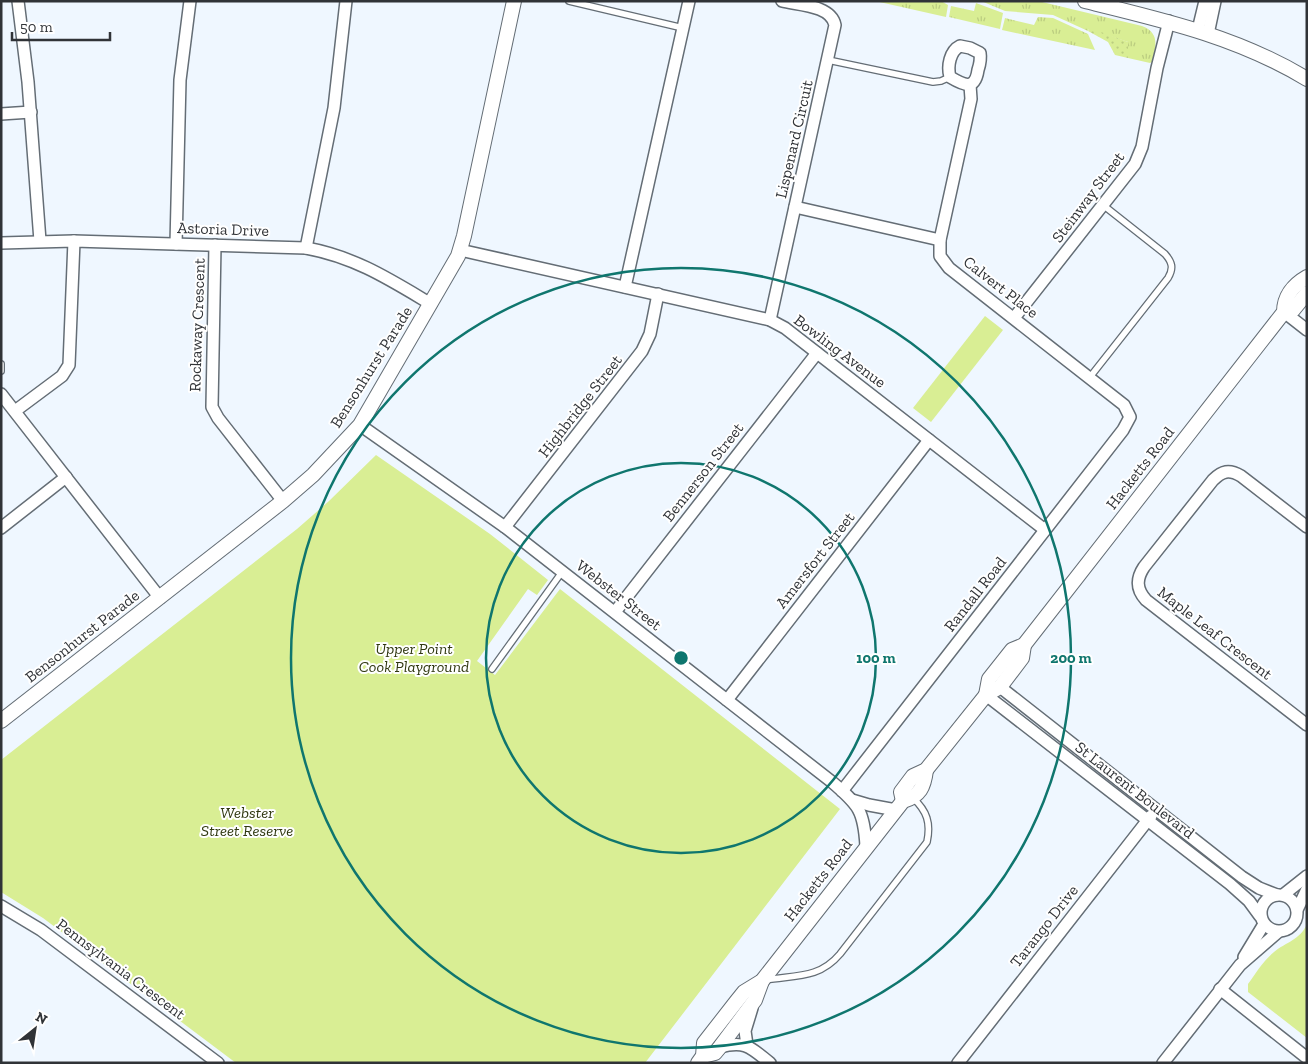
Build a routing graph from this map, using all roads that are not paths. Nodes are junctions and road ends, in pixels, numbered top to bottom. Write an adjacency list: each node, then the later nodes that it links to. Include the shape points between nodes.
1 (18, 1): 18 (street)
2 (190, 1): 26 (street, via 180,80)
3 (346, 1): 28 (street, via 334,108)
4 (514, 1): 29 (street, Bensonhurst Parade)
5 (569, 1): 12 (lane)
6 (689, 1): 12 (street)
7 (782, 1): 14 (street, Lispenard Circuit, via 817,9 831,16 835,25)
8 (1085, 1): 11 (street)
9 (1205, 1): 13 (street)
10 (1215, 1): 13 (street)
11 (1169, 21): 13 (street); 20 (street, Steinway Street, via 1139,156)
12 (683, 28): 31 (street)
13 (1203, 32): 16 (street, via 1248,49)
14 (828, 60): 15 (lane, via 932,82); 21 (street, Lispenard Circuit)
15 (950, 77): 17 (street); 17 (street, Calvert Place, via 948,68 955,48 960,46 977,51 981,58 977,80)
16 (1307, 79)
17 (970, 85): 23 (street, Calvert Place, via 970,100)
18 (31, 112): 19 (street); 24 (street)
19 (1, 114)
20 (1103, 205): 36 (street, Steinway Street); 42 (lane, via 1165,254 1172,269)
21 (795, 207): 23 (street); 37 (street, Lispenard Circuit)
22 (74, 240): 24 (street, Astoria Drive); 26 (street, Astoria Drive); 44 (street, via 69,365 62,376)
23 (940, 240): 36 (street, Calvert Place, via 939,250 944,263)
24 (40, 241): 25 (street, Astoria Drive)
25 (1, 244)
26 (176, 244): 27 (street, Astoria Drive)
27 (215, 245): 28 (street, Astoria Drive); 49 (street, Rockaway Crescent, via 212,407)
28 (306, 248): 34 (street, Astoria Drive, via 356,262)
29 (460, 250): 31 (street, Bowling Avenue); 34 (street, Bensonhurst Parade)
30 (1307, 277): 35 (street, Hacketts Road, via 1284,301)
31 (625, 287): 32 (street, Bowling Avenue)
32 (658, 294): 37 (street, Bowling Avenue); 50 (street, Highbridge Street, via 650,334 642,351)
33 (1307, 294): 35 (street, Hacketts Road, via 1293,310)
34 (431, 304): 46 (street, Bensonhurst Parade)
35 (1284, 312): 38 (street); 58 (street, Hacketts Road, via 1024,645 1012,650)
36 (1014, 318): 42 (street, Calvert Place)
37 (770, 320): 39 (street, Bowling Avenue)
38 (1307, 330)
39 (817, 352): 47 (street, Bowling Avenue); 56 (street, Bennerson Street)
40 (1, 364): 41 (lane)
41 (1, 371)
42 (1090, 378): 45 (street, Calvert Place, via 1124,405)
43 (1, 394): 44 (street)
44 (15, 411): 48 (street)
45 (1130, 415): 53 (street, Randall Road, via 1127,425)
46 (360, 425): 49 (street, Bensonhurst Parade); 50 (street, Webster Street)
47 (929, 440): 53 (street, Bowling Avenue); 60 (street, Amersfort Street)
48 (66, 477): 52 (street); 55 (street)
49 (283, 501): 55 (street, Bensonhurst Parade)
50 (505, 527): 54 (street, Webster Street)
51 (1307, 527): 62 (street, Maple Leaf Crescent, via 1241,476 1225,472 1212,480 1144,567 1137,585 1146,600)
52 (1, 528)
53 (1045, 530): 63 (street, Randall Road)
54 (562, 571): 56 (street, Webster Street); 57 (lane)
55 (160, 598): 61 (street, Bensonhurst Parade)
56 (615, 612): 60 (street, Webster Street)
57 (492, 669)
58 (995, 683): 59 (street, Hacketts Road); 66 (street, St Laurent Boulevard)
59 (986, 695): 65 (street, Hacketts Road, via 926,770 914,776 901,792); 67 (street, St Laurent Boulevard)
60 (727, 700): 63 (street, Webster Street)
61 (1, 721)
62 (1307, 725)
63 (842, 791): 64 (street, Webster Street)
64 (852, 800): 65 (street, Webster Street, via 870,805); 68 (street, Webster Street, via 862,813)
65 (904, 803): 68 (street, Hacketts Road); 77 (lane, via 923,808 928,819 927,842 840,954 828,967 808,975)
66 (1157, 808): 67 (street, Tarango Drive); 71 (street, St Laurent Boulevard, via 1250,883)
67 (1147, 821): 74 (street, St Laurent Boulevard, via 1243,895); 86 (street, Tarango Drive)
68 (866, 846): 77 (street, Hacketts Road)
69 (1307, 876): 71 (street)
70 (1307, 889): 73 (street)
71 (1280, 895): 73 (street, via 1292,900); 74 (street, via 1262,904)
72 (1, 906): 84 (street, Pennsylvania Crescent, via 41,930)
73 (1297, 910): 75 (street, via 1293,925)
74 (1262, 920): 75 (street, via 1272,931); 76 (street)
75 (1278, 932): 76 (street)
76 (1240, 965): 78 (street)
77 (762, 981): 79 (street, Hacketts Road); 83 (street, Hacketts Road, via 744,992 731,1008 704,1043)
78 (1220, 990): 82 (street); 87 (street)
79 (755, 1000): 80 (street, via 745,1031); 81 (street, Hacketts Road)
80 (747, 1045): 81 (street); 85 (street)
81 (720, 1047): 83 (street, Hacketts Road)
82 (1307, 1058)
83 (700, 1060)
84 (218, 1063)
85 (770, 1063)
86 (958, 1063)
87 (1163, 1063)

